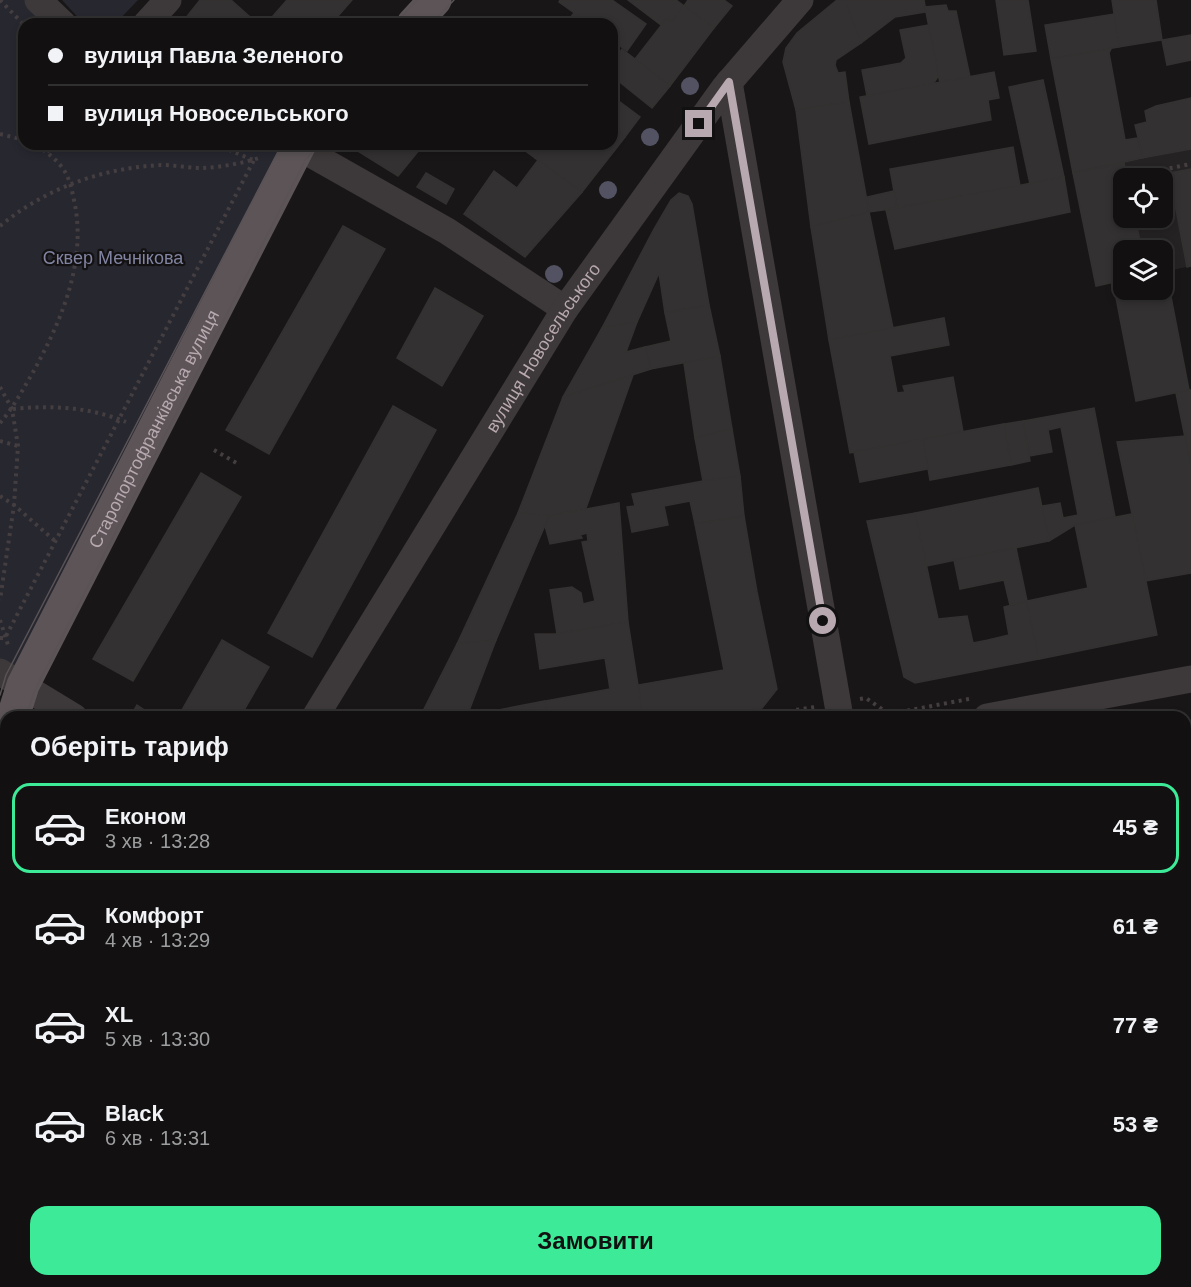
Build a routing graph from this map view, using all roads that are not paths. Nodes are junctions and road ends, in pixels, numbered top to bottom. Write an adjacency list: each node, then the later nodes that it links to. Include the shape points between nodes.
1 (38, 0): 5 (street)
2 (168, 0): 6 (street)
3 (435, 0): 7 (main road)
4 (800, 0): 8 (street, вулиця Новосельського)
5 (57, 18)
6 (152, 18)
7 (418, 18)
8 (729, 82): 11 (street, вулиця Новосельського); 17 (street)
9 (294, 150): 12 (main road, Старопортофранківська вулиця, via 152,433)
10 (306, 150): 11 (street, via 441,228)
11 (565, 309): 16 (street, вулиця Новосельського)
12 (11, 679): 14 (main road, Старопортофранківська вулиця); 15 (street)
13 (1191, 679): 18 (street)
14 (13, 711)
15 (64, 711)
16 (319, 711)
17 (839, 711)
18 (1019, 711)

